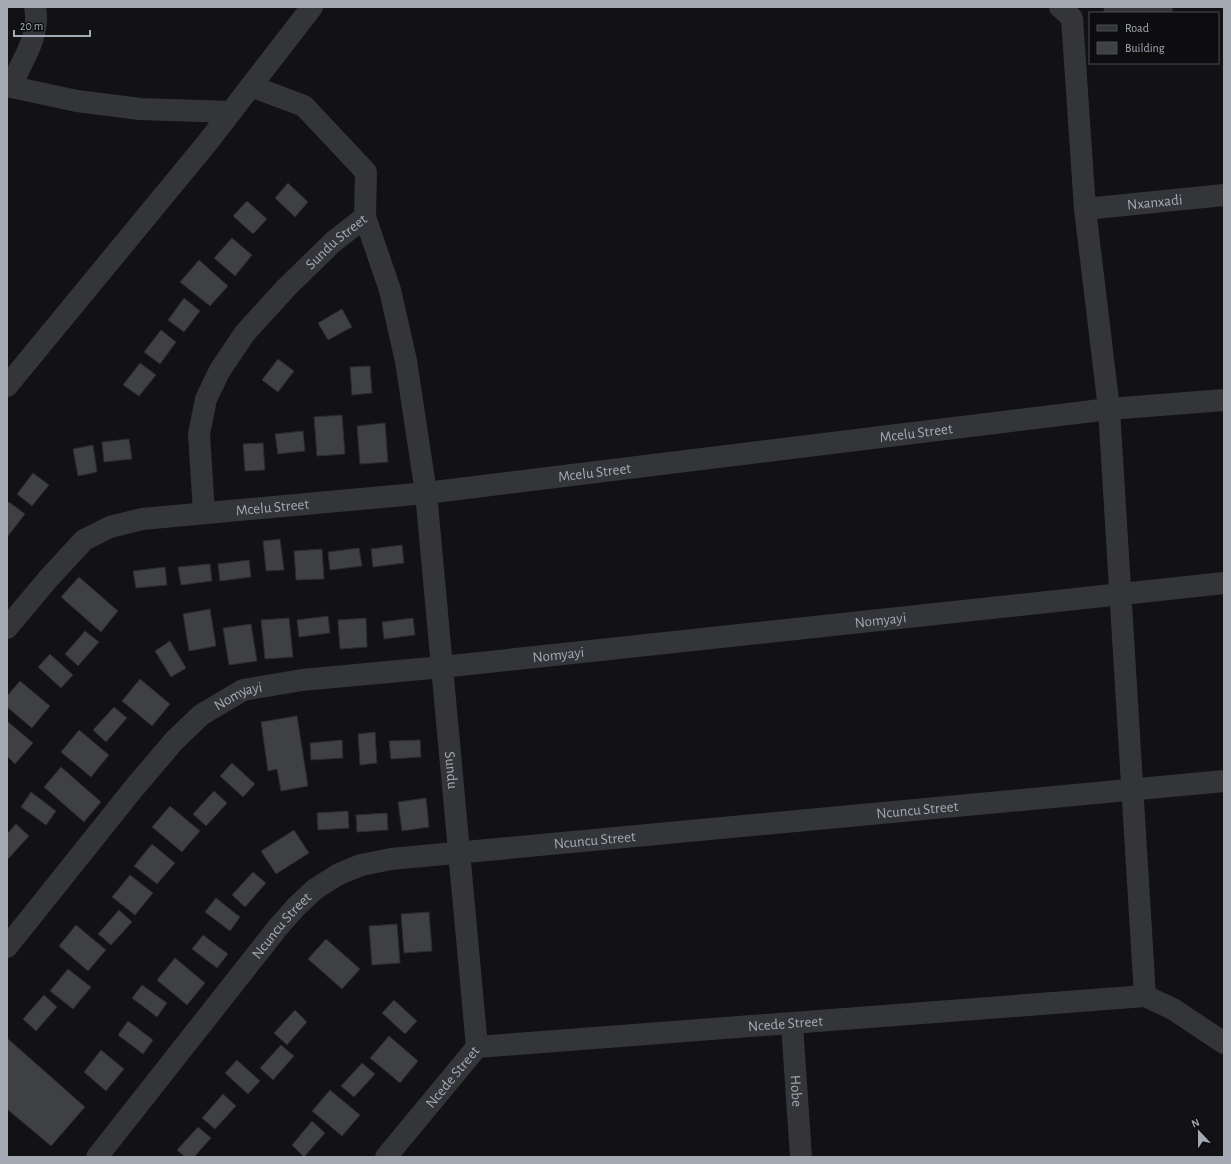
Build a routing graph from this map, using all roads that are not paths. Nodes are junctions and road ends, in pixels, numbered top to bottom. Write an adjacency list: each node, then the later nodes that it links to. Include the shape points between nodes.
1 (35, 7): 6 (street, via 32,40)
2 (312, 7): 7 (street)
3 (1162, 7): 4 (street)
4 (1122, 12)
5 (1074, 14): 10 (street)
6 (9, 85): 8 (street, via 77,101 140,109)
7 (251, 86): 8 (street); 11 (street, via 304,106 366,172)
8 (231, 112): 12 (street)
9 (1224, 195): 10 (street, Nxanxadi)
10 (1085, 209): 14 (street)
11 (365, 217): 15 (street, Sundu Street, via 390,290 406,361); 16 (street, Sundu Street, via 333,242 286,288 245,333 220,370 206,399 199,434)
12 (7, 386)
13 (1224, 400): 14 (street, Mcelu Street)
14 (1109, 409): 15 (street, Mcelu Street); 18 (street)
15 (426, 493): 16 (street, Mcelu Street); 20 (street, Sundu)
16 (204, 512): 19 (street, Mcelu Street, via 142,519 110,527 84,540)
17 (1224, 583): 18 (street, Nomyayi)
18 (1121, 594): 20 (street, Nomyayi); 22 (street)
19 (7, 628)
20 (442, 667): 23 (street, Sundu); 24 (street, Nomyayi, via 302,680 243,690 201,715 174,741 134,788)
21 (1224, 781): 22 (street, Ncuncu Street)
22 (1131, 789): 23 (street, Ncuncu Street); 25 (street)
23 (460, 854): 28 (street, Sundu); 29 (street, Ncuncu Street, via 391,859 361,865 339,874 316,889 279,926)
24 (7, 947)
25 (1145, 996): 26 (street, Ncede Street); 27 (street, via 1173,1010)
26 (792, 1025): 28 (street, Ncede Street); 31 (street, Hobe)
27 (1224, 1043)
28 (477, 1048): 30 (street, Ncede Street)
29 (97, 1157)
30 (386, 1157)
31 (801, 1157)

